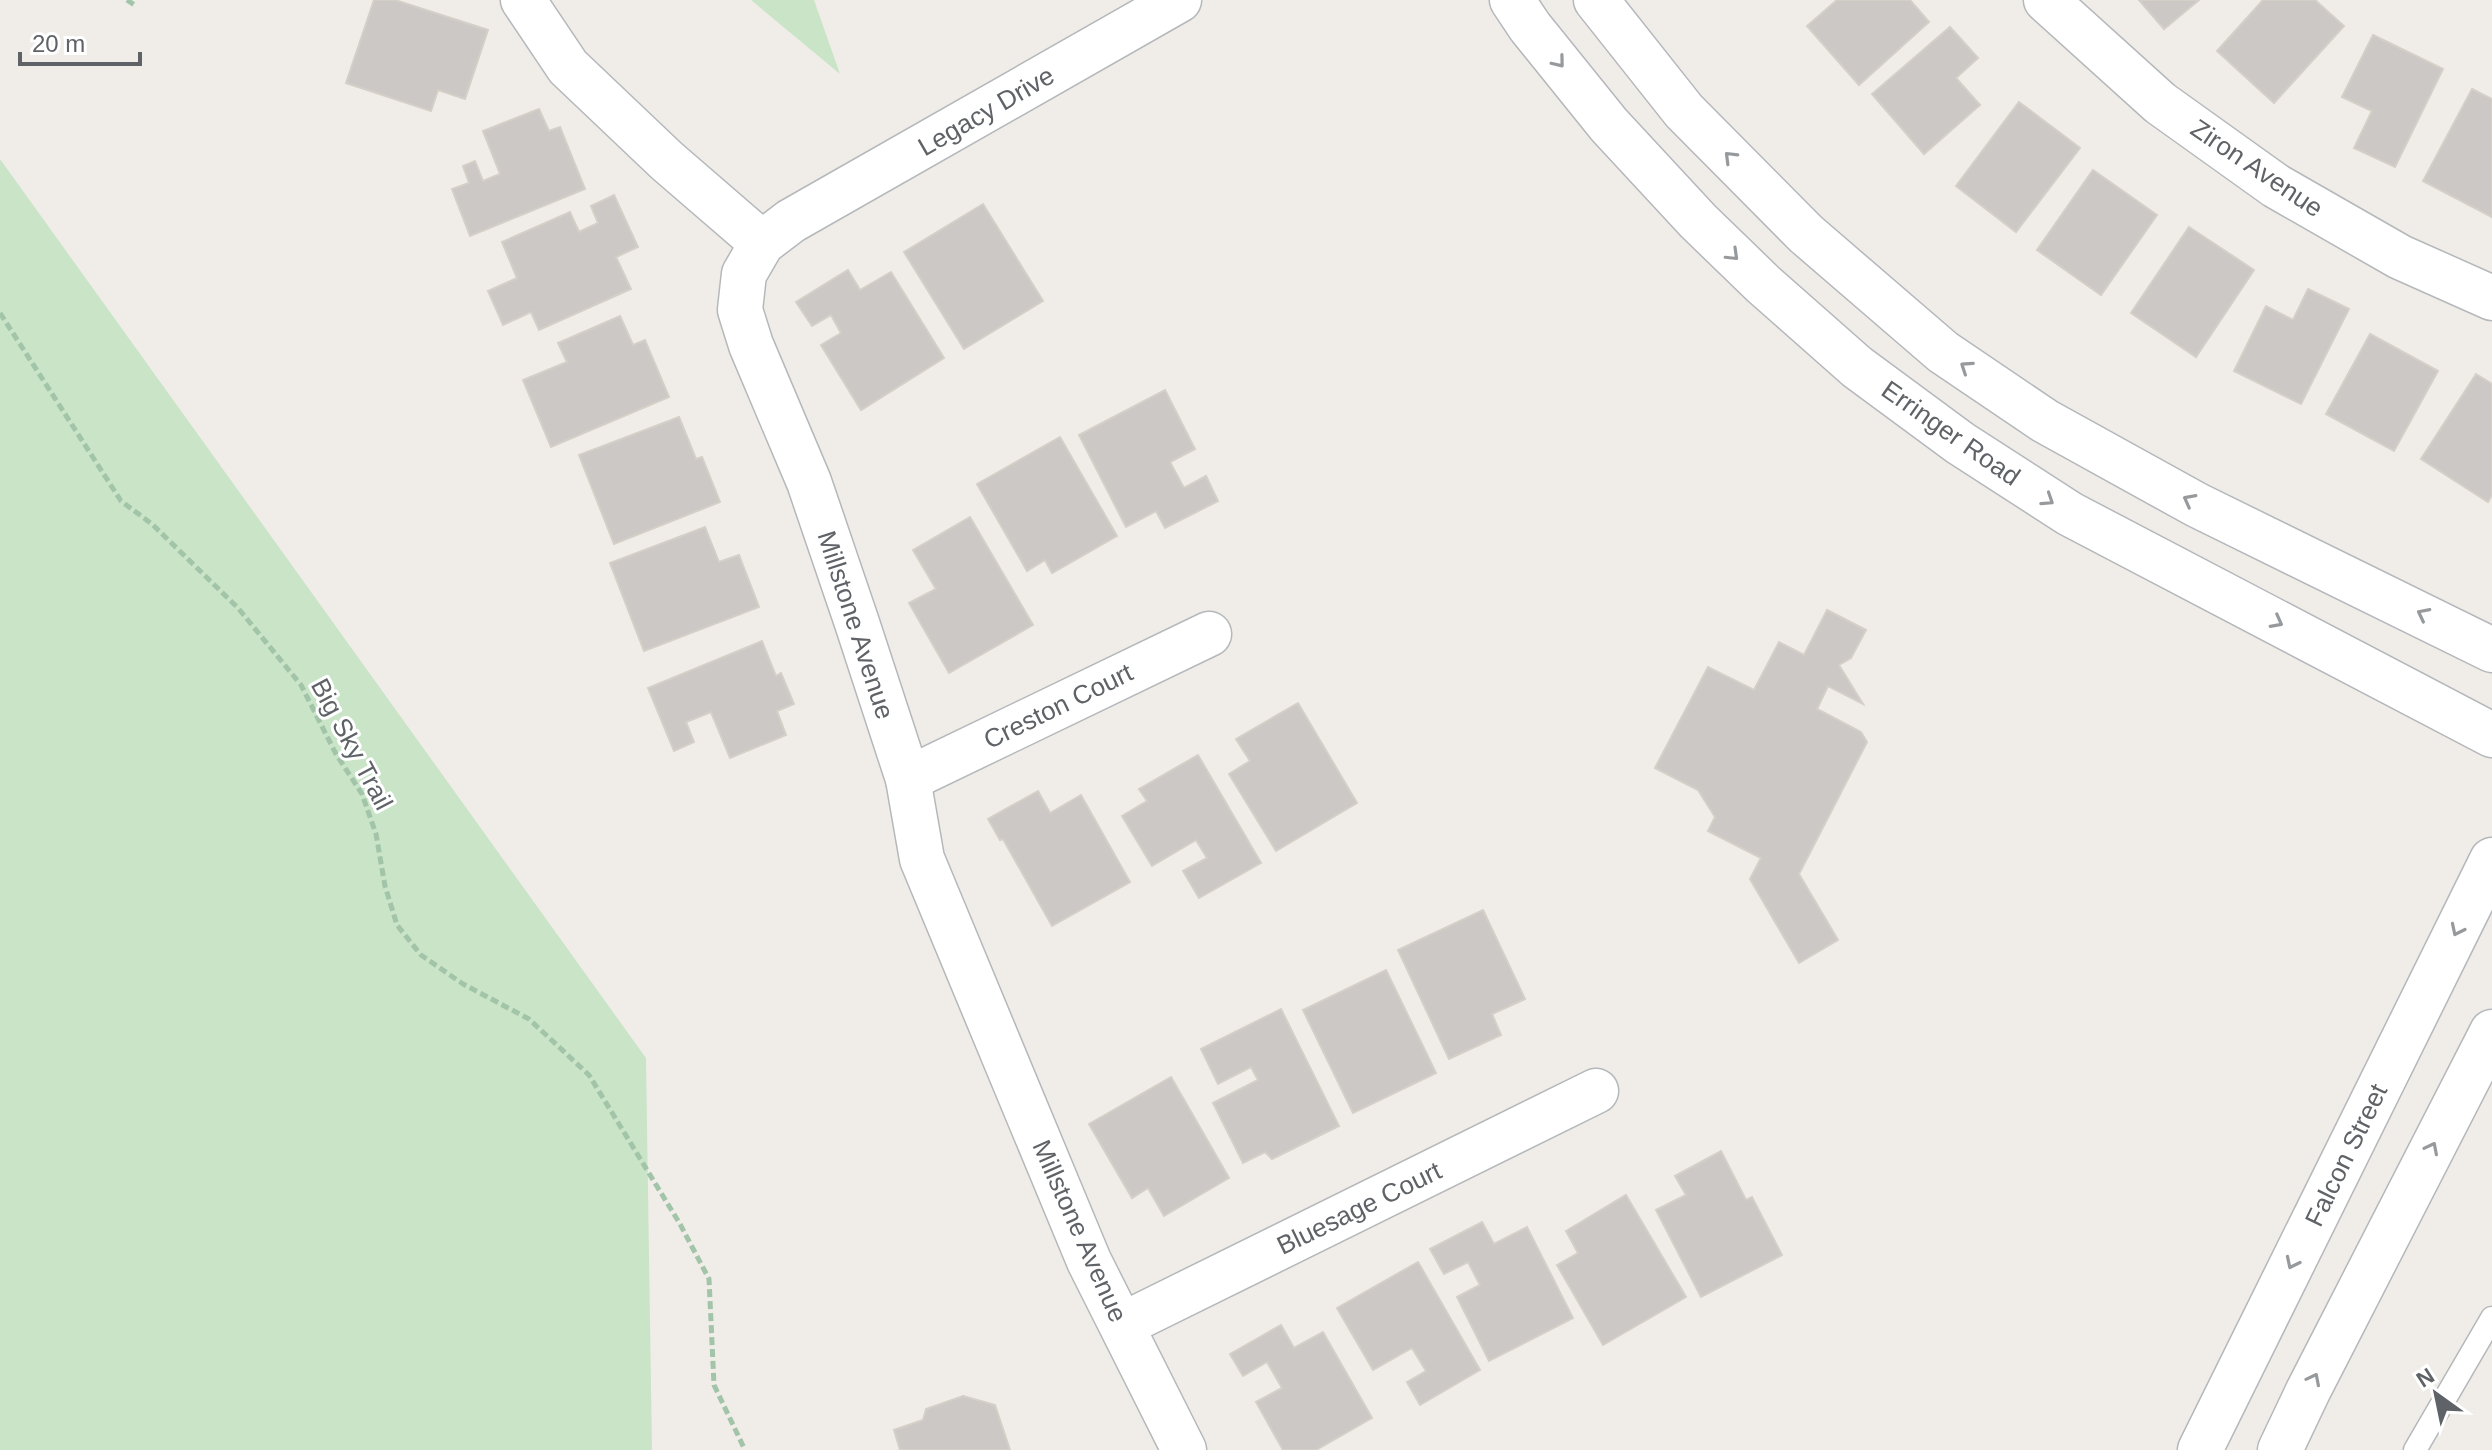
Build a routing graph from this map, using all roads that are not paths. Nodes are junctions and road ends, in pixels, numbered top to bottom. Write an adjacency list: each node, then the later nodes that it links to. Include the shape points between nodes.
1 (523, 0): 6 (street, via 568,67 667,161)
2 (1180, 0): 6 (street)
3 (1512, 0): 10 (street, Erringer Road, one-way to 10, via 1609,125 1698,221 1857,367 1960,443 2070,514)
4 (1596, 0): 9 (street, one-way to 4, via 2197,505 2045,421 1943,352 1806,234 1684,111)
5 (2046, 0): 7 (street, Ziron Avenue, via 2160,103 2276,186 2400,257)
6 (824, 204): 11 (street, Millstone Avenue, via 744,274 740,310 809,482)
7 (2492, 298)
8 (1209, 634): 11 (street, Creston Court)
9 (2492, 650)
10 (2492, 735)
11 (908, 779): 16 (street, Millstone Avenue, via 922,859 1089,1261)
12 (2492, 860): 18 (street, Falcon Street, one-way to 18)
13 (2492, 1032): 19 (street, one-way to 13)
14 (1596, 1091): 16 (street, Bluesage Court)
15 (2492, 1318): 20 (lane)
16 (1122, 1325): 17 (street, Millstone Avenue)
17 (1184, 1450)
18 (2200, 1450)
19 (2280, 1450)
20 (2415, 1450)

